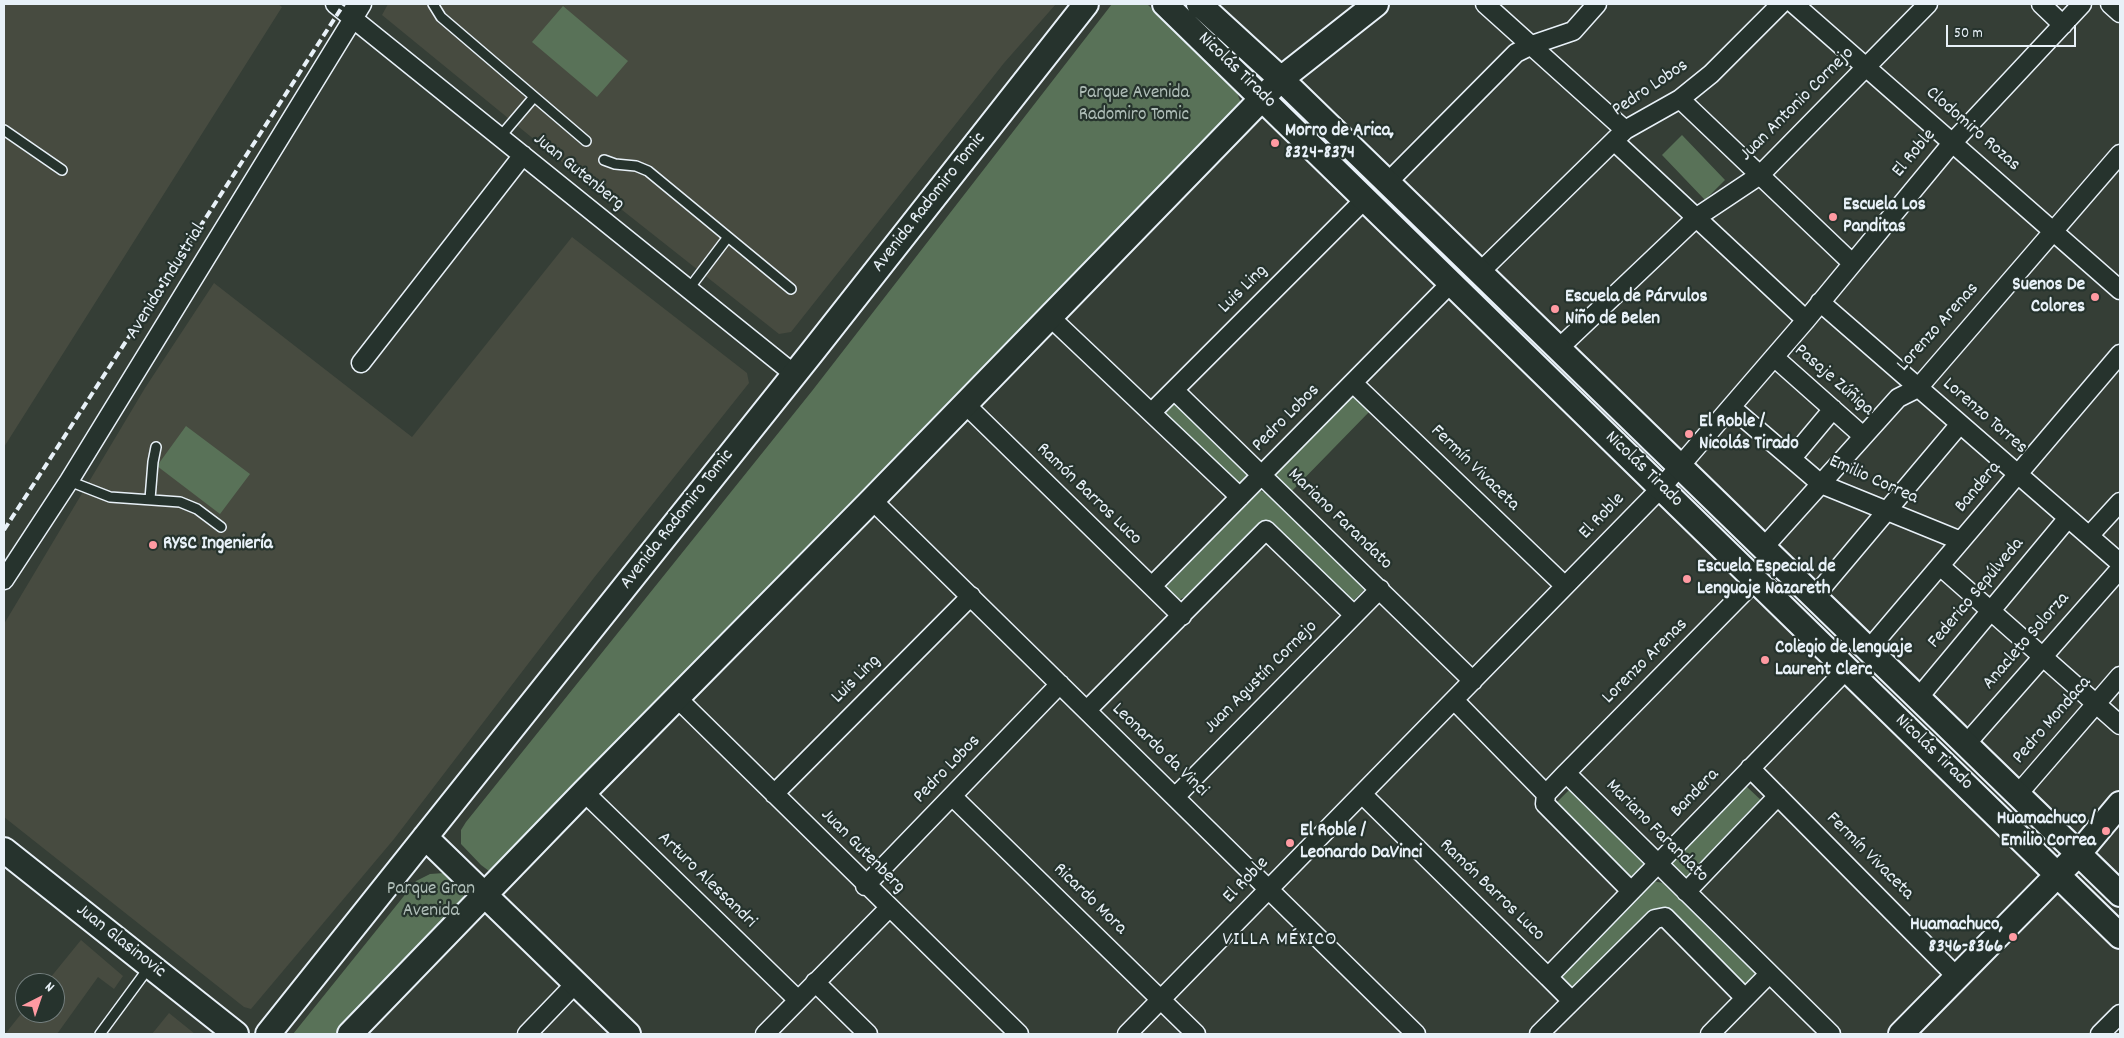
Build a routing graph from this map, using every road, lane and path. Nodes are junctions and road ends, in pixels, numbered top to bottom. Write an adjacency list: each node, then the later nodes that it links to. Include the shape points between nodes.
1 (334, 4): 15 (street, Juan Gutenberg)
2 (433, 4): 21 (lane, via 441,18)
3 (1086, 4): 52 (main road, Avenida Radomiro Tomic)
4 (1165, 4): 22 (main road, Nicolás Tirado)
5 (1199, 4): 20 (main road, Nicolás Tirado)
6 (1376, 4): 20 (main road)
7 (1485, 4): 18 (street)
8 (1597, 4): 18 (street, via 1573,31)
9 (1781, 4): 23 (street, Pedro Lobos)
10 (1794, 4): 19 (street, Clodomiro Rozas)
11 (1928, 4): 19 (street, Juan Antonio Cornejo)
12 (2041, 4): 17 (street)
13 (2082, 4): 17 (street, El Roble)
14 (2110, 4): 16 (street)
15 (358, 11): 26 (street, Juan Gutenberg); 67 (street, Avenida Industrial)
16 (2120, 13)
17 (2063, 25): 28 (street, El Roble)
18 (1532, 45): 25 (street); 34 (street, via 1516,53)
19 (1867, 67): 28 (street, Clodomiro Rozas); 33 (street, Juan Antonio Cornejo)
20 (1281, 78): 22 (main road); 34 (main road, Nicolás Tirado)
21 (534, 96): 26 (lane); 27 (lane)
22 (1263, 97): 35 (main road, Nicolás Tirado); 46 (main road)
23 (1680, 99): 25 (street, Pedro Lobos); 33 (street)
24 (4, 130): 32 (lane)
25 (1619, 135): 36 (street); 40 (street, Pedro Lobos)
26 (500, 136): 30 (street, Juan Gutenberg)
27 (586, 142)
28 (1953, 142): 37 (street, Clodomiro Rozas); 39 (street, El Roble)
29 (2120, 154): 37 (street, Lorenzo Arenas)
30 (523, 156): 43 (street, Juan Gutenberg); 51 (street)
31 (604, 160): 38 (lane, via 648,171)
32 (62, 170)
33 (1760, 175): 36 (street, Juan Antonio Cornejo); 39 (street)
34 (1388, 182): 40 (main road, Nicolás Tirado)
35 (1366, 198): 41 (main road, Nicolás Tirado); 55 (street, Luis Ling)
36 (1697, 216): 47 (street); 48 (street, Juan Antonio Cornejo)
37 (2054, 231): 44 (street, Clodomiro Rozas); 54 (street, Lorenzo Arenas)
38 (728, 237): 42 (lane); 43 (lane)
39 (1852, 263): 45 (street, El Roble)
40 (1480, 272): 48 (main road, Nicolás Tirado)
41 (1452, 282): 53 (street, Pedro Lobos); 69 (main road, Nicolás Tirado)
42 (791, 289)
43 (688, 290): 52 (street, Juan Gutenberg)
44 (2120, 290)
45 (1820, 302): 47 (street, El Roble); 54 (street, Lorenzo Torres)
46 (1050, 317): 56 (main road); 59 (street)
47 (1806, 320): 50 (street, El Roble)
48 (1558, 348): 64 (main road, Nicolás Tirado)
49 (2120, 354): 65 (street, Bandera)
50 (1774, 357): 57 (street, El Roble); 58 (street, Pasaje Zúñiga)
51 (361, 363)
52 (794, 374): 117 (main road, Avenida Radomiro Tomic)
53 (1353, 383): 66 (street, Pedro Lobos); 86 (street, Fermín Vivaceta)
54 (1918, 388): 60 (street, Lorenzo Torres); 61 (street, Lorenzo Arenas, via 1898,398)
55 (1174, 390): 59 (street, Luis Ling); 66 (street, Mariano Farandato)
56 (965, 404): 72 (main road); 85 (street, Ramón Barros Luco)
57 (1731, 407): 63 (street, Emilio Correa); 64 (street, El Roble)
58 (1833, 409): 61 (street, Pasaje Zúñiga); 63 (street)
59 (1152, 412): 70 (street)
60 (1960, 424): 65 (street, Lorenzo Torres); 74 (street)
61 (1863, 436): 68 (street, Lorenzo Arenas)
62 (156, 447): 71 (lane)
63 (1792, 458): 68 (street, Emilio Correa)
64 (1681, 466): 69 (street, El Roble); 79 (main road, Nicolás Tirado)
65 (2018, 474): 75 (street, Lorenzo Torres); 78 (street, Bandera)
66 (1262, 475): 70 (street, Pedro Lobos); 87 (street, Mariano Farandato)
67 (69, 482): 71 (lane, via 110,497); 83 (street, Avenida Industrial)
68 (1821, 484): 74 (street, Emilio Correa); 79 (street, Lorenzo Arenas)
69 (1661, 488): 84 (main road, Nicolás Tirado); 86 (street, El Roble)
70 (1240, 497): 85 (street, Pedro Lobos)
71 (150, 499): 76 (lane, via 180,502 197,509)
72 (872, 500): 88 (street, Leonardo da Vinci); 100 (main road)
73 (2120, 502): 77 (street)
74 (1885, 511): 78 (street, Emilio Correa); 89 (street)
75 (2068, 518): 77 (street, Lorenzo Torres); 90 (street, Federico Sepúlveda)
76 (221, 527)
77 (2089, 536): 80 (street, Lorenzo Torres)
78 (1961, 541): 81 (street, Bandera)
79 (1764, 547): 89 (main road, Nicolás Tirado)
80 (2120, 563)
81 (1940, 566): 90 (street); 93 (street, Bandera)
82 (2120, 569): 94 (street, Anacleto Solorza)
83 (4, 580)
84 (1756, 580): 95 (main road, Nicolás Tirado); 107 (street, Lorenzo Arenas)
85 (1152, 586): 92 (street, Ramón Barros Luco)
86 (1565, 586): 97 (street, El Roble)
87 (1380, 589): 91 (street, Juan Agustín Cornejo); 97 (street, Mariano Farandato)
88 (971, 596): 98 (street, Leonardo da Vinci); 109 (street, Luis Ling)
89 (1815, 596): 93 (main road, Nicolás Tirado)
90 (1992, 611): 94 (street); 99 (street, Federico Sepúlveda)
91 (1354, 615): 92 (street, via 1266,530); 115 (street, Juan Agustín Cornejo)
92 (1182, 616): 103 (street)
93 (1869, 649): 99 (main road, Nicolás Tirado)
94 (2043, 657): 102 (street); 105 (street, Anacleto Solorza)
95 (1847, 669): 106 (street, Bandera); 121 (main road, Nicolás Tirado)
96 (2120, 676): 102 (street, Pedro Mondaca)
97 (1473, 681): 101 (street, El Roble)
98 (1060, 684): 103 (street, Leonardo da Vinci); 113 (street, Pedro Lobos)
99 (1919, 697): 105 (main road, Nicolás Tirado)
100 (677, 698): 108 (main road); 109 (street, Juan Gutenberg)
101 (1454, 700): 110 (street, El Roble); 111 (street)
102 (2096, 704): 104 (street); 112 (street, Pedro Mondaca)
103 (1088, 710): 115 (street, Leonardo da Vinci)
104 (2120, 725)
105 (1966, 744): 112 (main road, Nicolás Tirado)
106 (1750, 768): 114 (street, Fermín Vivaceta); 120 (street, Bandera)
107 (1566, 773): 111 (street); 120 (street, Mariano Farandato)
108 (584, 792): 126 (main road); 137 (street, Arturo Alessandri)
109 (774, 794): 122 (street, Juan Gutenberg)
110 (1362, 794): 123 (street, El Roble); 132 (street, Ramón Barros Luco)
111 (1546, 794): 124 (street, via 1545,804)
112 (2018, 794): 119 (main road, Nicolás Tirado)
113 (952, 796): 122 (street, Pedro Lobos); 138 (street, Ricardo Mora)
114 (1778, 796): 125 (street); 133 (street, Fermín Vivaceta)
115 (1175, 797): 123 (street, Leonardo da Vinci)
116 (2120, 804): 119 (main road)
117 (425, 838): 126 (main road); 143 (main road, Avenida Radomiro Tomic)
118 (4, 850): 130 (main road, Juan Glasinovic)
119 (2079, 853): 121 (main road); 127 (main road, Nicolás Tirado)
120 (1658, 864): 124 (street, Bandera); 125 (street, Mariano Farandato)
121 (2058, 875): 129 (main road, Nicolás Tirado); 133 (main road)
122 (865, 886): 128 (street, Juan Gutenberg)
123 (1269, 889): 138 (street, El Roble); 152 (street, Leonardo da Vinci)
124 (1631, 891): 132 (street, Bandera)
125 (1686, 892): 131 (street, Mariano Farandato)
126 (485, 894): 135 (main road); 144 (main road)
127 (2120, 894)
128 (889, 908): 134 (street); 149 (street, Juan Gutenberg)
129 (2120, 936)
130 (150, 966): 141 (lane); 142 (main road, Juan Glasinovic)
131 (1769, 974): 136 (street); 155 (street, Mariano Farandato)
132 (1548, 977): 139 (street)
133 (1957, 977): 156 (main road)
134 (815, 982): 137 (street); 148 (street)
135 (576, 983): 145 (street); 146 (main road)
136 (1745, 998): 139 (street, via 1665,917 1655,919); 154 (street)
137 (798, 1000): 147 (street)
138 (1161, 1000): 150 (street, El Roble); 151 (street, Ricardo Mora)
139 (1572, 1001): 153 (street)
140 (2120, 1014): 157 (street)
141 (100, 1034)
142 (236, 1034)
143 (268, 1034)
144 (350, 1034)
145 (527, 1034)
146 (628, 1034)
147 (764, 1034)
148 (868, 1034)
149 (1019, 1034)
150 (1127, 1034)
151 (1196, 1034)
152 (1416, 1034)
153 (1538, 1034)
154 (1710, 1034)
155 (1831, 1034)
156 (1901, 1034)
157 (2100, 1034)

